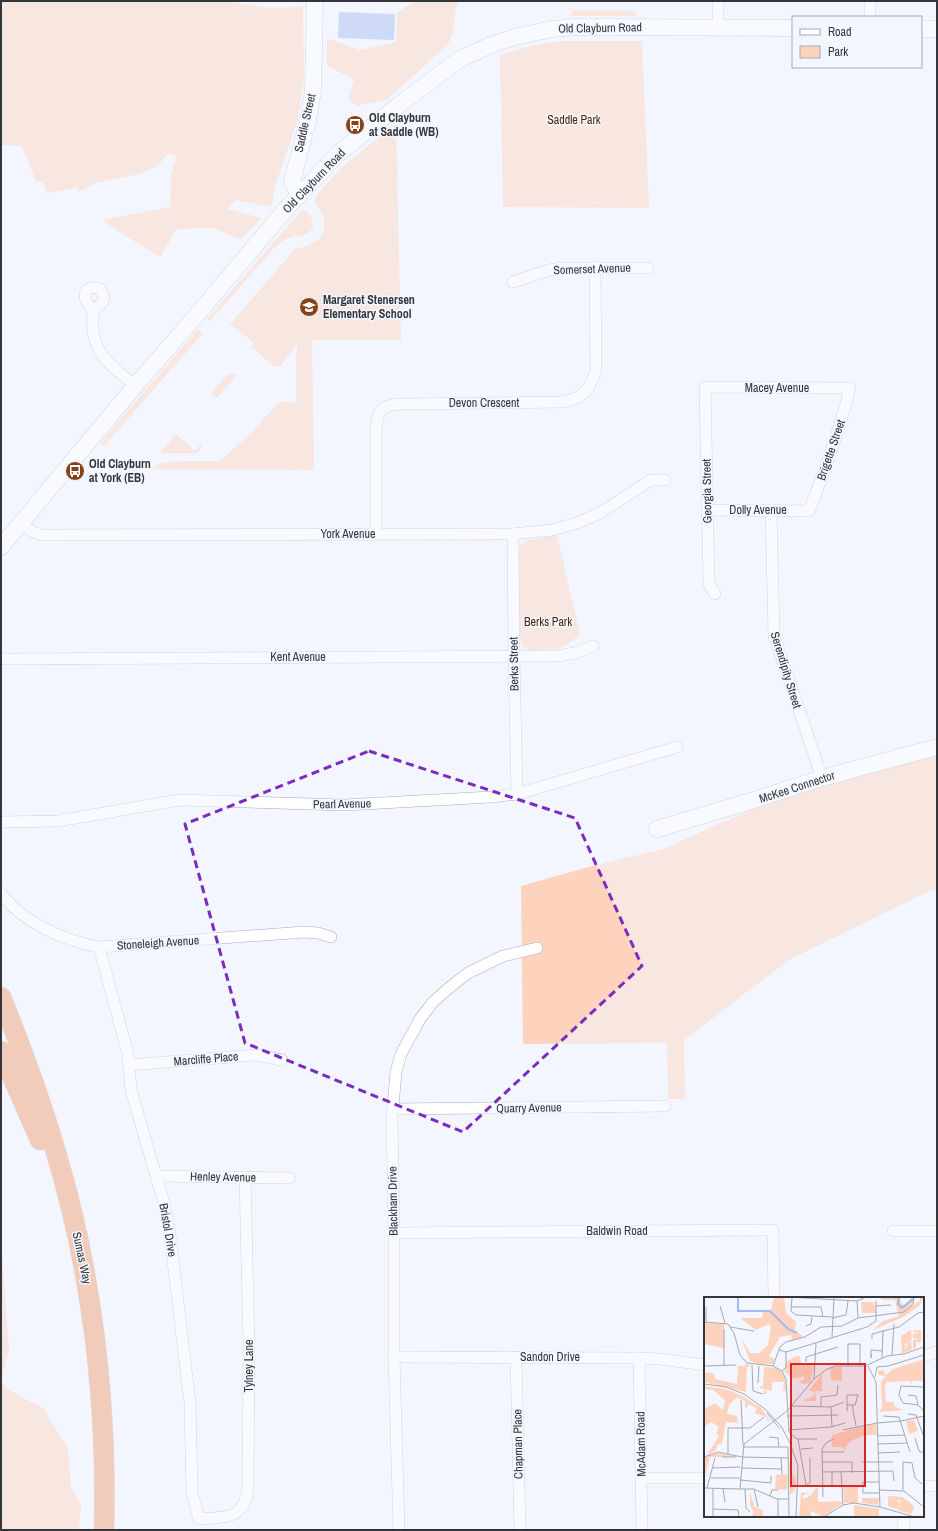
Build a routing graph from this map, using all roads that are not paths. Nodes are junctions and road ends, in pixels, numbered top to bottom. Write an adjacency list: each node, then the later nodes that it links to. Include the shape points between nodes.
1 (315, 1): 9 (main road, Saddle Street, via 313,91 292,182)
2 (718, 1): 5 (street)
3 (870, 1): 4 (street)
4 (870, 16)
5 (718, 27): 6 (main road, Old Clayburn Road); 9 (main road, Old Clayburn Road, via 574,27 528,33 493,44 460,59 400,104 339,153)
6 (792, 28)
7 (922, 29): 8 (main road)
8 (937, 29)
9 (299, 194): 14 (main road, Old Clayburn Road)
10 (595, 267): 11 (street, Somerset Avenue); 12 (street, Somerset Avenue, via 549,270); 22 (street, Devon Crescent, via 596,372 588,389 580,396 561,402 405,404 389,405 380,410 376,432)
11 (648, 268)
12 (514, 282)
13 (93, 312): 14 (street, via 95,344 101,355)
14 (135, 386): 21 (main road, Old Clayburn Road)
15 (705, 387): 16 (street, Macey Avenue); 18 (street, Georgia Street)
16 (850, 388): 20 (street, Brigette Street, via 829,462)
17 (665, 480): 23 (street, York Avenue, via 651,480 600,513 576,523 552,530)
18 (708, 510): 19 (street, Dolly Avenue); 25 (street, Georgia Street, via 709,584)
19 (771, 510): 20 (street, Dolly Avenue); 31 (street, Serendipity Street, via 774,636)
20 (809, 511)
21 (21, 523): 22 (street, York Avenue, via 41,535); 24 (main road, Old Clayburn Road)
22 (376, 534): 23 (street, York Avenue)
23 (514, 534): 27 (street, Berks Street)
24 (4, 542)
25 (715, 594)
26 (593, 646): 27 (street, Kent Avenue, via 558,656)
27 (514, 656): 28 (street, Kent Avenue); 32 (street, Berks Street)
28 (1, 659)
29 (677, 747): 32 (street, Pearl Avenue)
30 (937, 747): 31 (main road, McKee Connector)
31 (822, 778): 34 (main road, McKee Connector)
32 (517, 794): 33 (street, Pearl Avenue, via 344,805 178,800 58,821)
33 (1, 822)
34 (657, 829)
35 (1, 894): 37 (street, Stoneleigh Avenue, via 17,910 47,930 81,944)
36 (331, 937): 37 (street, Stoneleigh Avenue, via 304,932)
37 (98, 947): 45 (street, Bristol Drive)
38 (537, 948): 47 (street, Blackham Drive, via 503,956 468,973 433,1002 420,1019 401,1054 396,1072)
39 (1, 983): 44 (highway, via 22,1038)
40 (1, 997): 44 (highway, Sumas Way)
41 (1, 1031): 48 (highway, Sumas Way)
42 (1, 1051): 48 (highway)
43 (282, 1060): 45 (street, Marcliffe Place, via 257,1055)
44 (28, 1065): 69 (highway, Sumas Way, via 57,1153 87,1286 100,1392 105,1473)
45 (129, 1065): 49 (street, Bristol Drive, via 131,1090)
46 (665, 1106): 47 (street, Quarry Avenue)
47 (392, 1109): 54 (street, Blackham Drive)
48 (40, 1140): 68 (highway, Sumas Way, via 63,1229 81,1325 91,1434)
49 (156, 1176): 50 (street, Henley Avenue); 67 (street, Bristol Drive, via 170,1227 178,1290 190,1403 192,1493)
50 (245, 1177): 51 (street, Henley Avenue); 67 (street, Tylney Lane, via 249,1346 248,1489 241,1511 230,1517)
51 (289, 1178)
52 (893, 1231): 53 (street)
53 (937, 1231)
54 (394, 1233): 55 (street, Baldwin Road, via 772,1230); 58 (street, Blackham Drive)
55 (774, 1297)
56 (937, 1352): 57 (street)
57 (924, 1356)
58 (394, 1357): 59 (street, Sandon Drive); 70 (street, Blackham Drive)
59 (516, 1357): 60 (street, Sandon Drive); 71 (street, Chapman Place)
60 (639, 1358): 61 (street, Sandon Drive); 62 (street, McAdam Road)
61 (704, 1365)
62 (642, 1478): 63 (street); 72 (street, McAdam Road)
63 (704, 1478)
64 (924, 1486): 65 (street)
65 (937, 1486)
66 (903, 1517): 73 (street)
67 (199, 1519)
68 (92, 1530)
69 (104, 1530)
70 (400, 1530)
71 (520, 1530)
72 (642, 1530)
73 (904, 1530)

